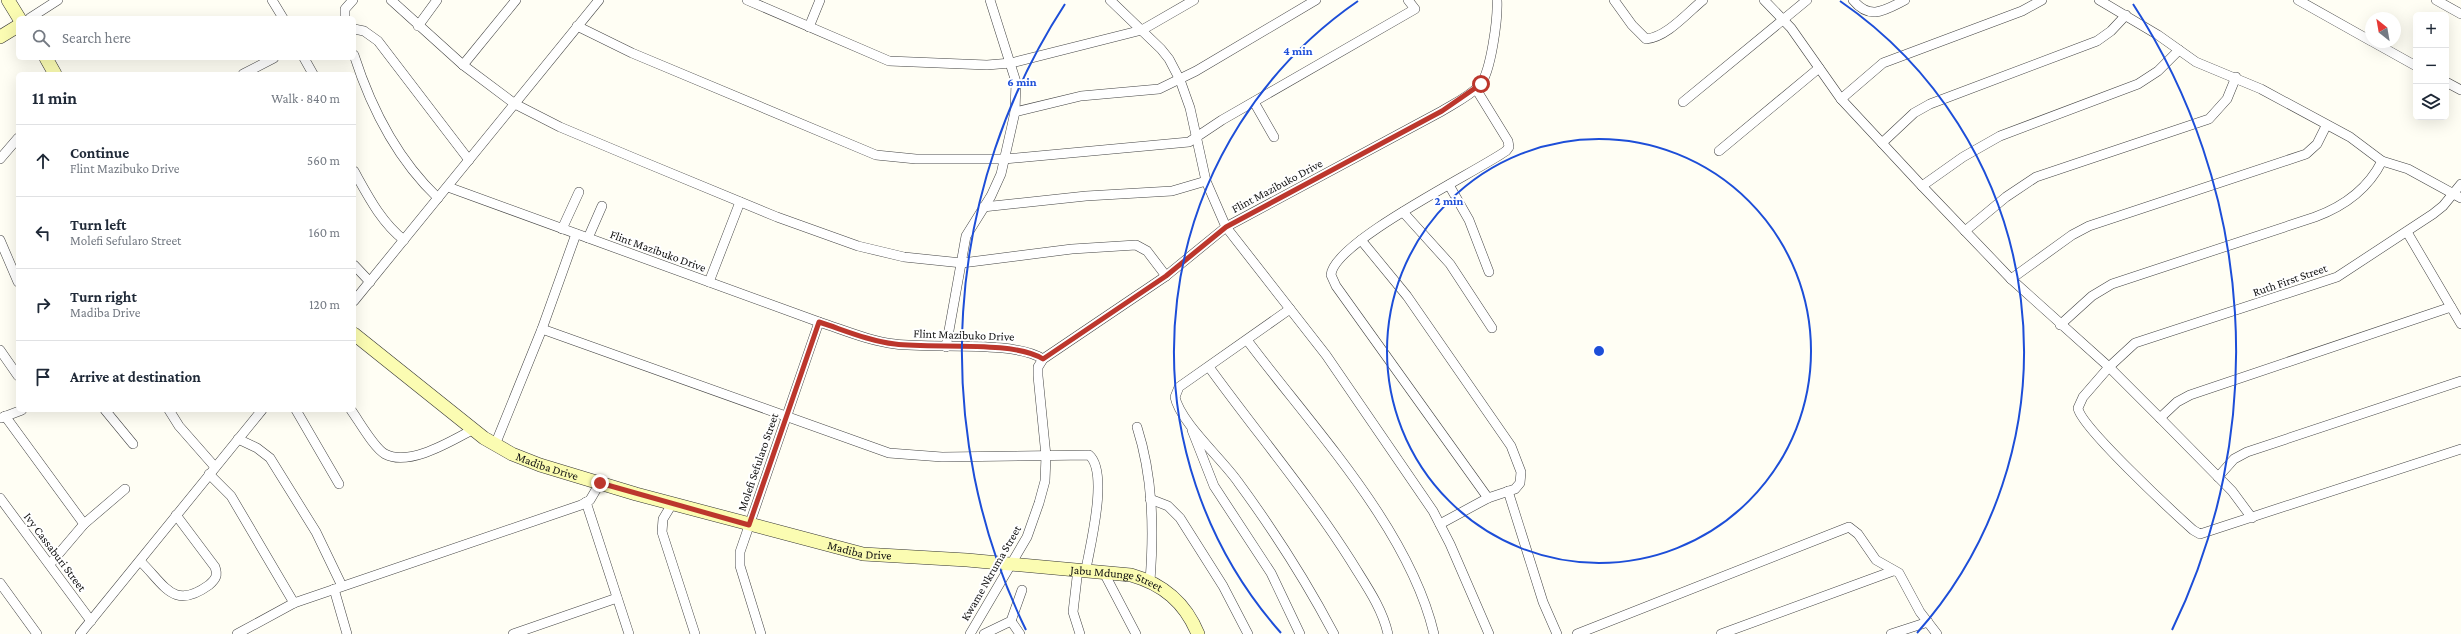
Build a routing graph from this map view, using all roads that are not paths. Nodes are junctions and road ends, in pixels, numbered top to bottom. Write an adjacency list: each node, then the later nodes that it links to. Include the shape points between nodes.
1 (8, 0): 29 (street)
2 (58, 0): 30 (street)
3 (354, 0): 32 (street, via 345,9)
4 (391, 0): 34 (street)
5 (437, 0): 34 (street)
6 (516, 0): 50 (street)
7 (599, 0): 35 (street)
8 (747, 0): 37 (street)
9 (820, 0): 37 (street)
10 (990, 0): 48 (street)
11 (1110, 0): 39 (street)
12 (1194, 0): 39 (street)
13 (1316, 0): 56 (street)
14 (1408, 0): 61 (street, via 1415,9)
15 (1497, 0): 58 (street, Flint Mazibuko Drive, via 1496,29 1488,69 1484,80)
16 (1614, 0): 17 (street, via 1646,39 1664,32)
17 (1703, 0)
18 (1764, 0): 33 (street)
19 (1807, 0): 33 (street)
20 (1853, 0): 21 (street, via 1864,11 1872,12 1881,11)
21 (1905, 0)
22 (2042, 0): 60 (street, via 2022,11 1883,63)
23 (2099, 0): 28 (street)
24 (2298, 0): 41 (street)
25 (2436, 0): 27 (street)
26 (274, 1): 31 (street)
27 (2461, 14)
28 (2126, 15): 43 (street); 68 (street, via 2097,41 1921,109)
29 (18, 16)
30 (33, 16)
31 (282, 16)
32 (345, 16)
33 (1784, 19): 51 (street); 62 (street)
34 (418, 26): 50 (street)
35 (577, 26): 63 (street); 72 (street, via 632,54 876,156 916,159)
36 (16, 27): 40 (street)
37 (810, 27): 48 (street, via 889,62 987,65)
38 (356, 29): 73 (street, via 364,31 378,41)
39 (1142, 30): 48 (street); 56 (street, via 1161,49)
40 (0, 37)
41 (2365, 37)
42 (2384, 48): 49 (street)
43 (2179, 50): 55 (street, via 2202,66); 79 (street, via 2158,71 2138,84 2000,136 1963,157)
44 (47, 60): 52 (street)
45 (271, 60): 53 (street)
46 (305, 60): 54 (street)
47 (356, 60): 83 (street, via 372,102 388,133 411,170)
48 (1011, 63): 64 (street, via 1016,82)
49 (2413, 64)
50 (463, 65): 63 (street)
51 (1819, 68): 60 (street); 70 (street)
52 (54, 72)
53 (250, 72)
54 (312, 72)
55 (2236, 77): 65 (street); 90 (street, via 2227,99 2209,118 2036,177 2006,196)
56 (1180, 80): 64 (street, via 1148,92 1081,96); 66 (street)
57 (2449, 84): 59 (street)
58 (1476, 89): 78 (street, via 1505,133 1509,147 1480,168); 88 (street, Flint Mazibuko Drive, via 1442,111)
59 (2461, 90)
60 (1841, 99): 68 (street)
61 (1254, 102): 66 (street); 67 (street)
62 (1683, 102)
63 (515, 104): 73 (street); 84 (street, via 560,127)
64 (1015, 112): 72 (street)
65 (2326, 126): 74 (street, via 2350,137); 102 (street, via 2317,144 2306,154 2089,226)
66 (1198, 137): 72 (street, via 1180,143); 76 (street)
67 (1274, 137)
68 (1882, 143): 79 (street)
69 (16, 146): 71 (street)
70 (1719, 151)
71 (0, 159)
72 (1004, 159): 86 (street, via 1001,174)
73 (469, 160): 80 (street)
74 (2382, 161): 82 (street, via 2408,169); 110 (street, via 2369,183 2336,208 2112,284 2092,296)
75 (356, 174): 95 (street, via 380,214 391,229)
76 (1206, 181): 86 (street, via 1172,191 1086,196); 88 (street)
77 (2461, 184): 82 (street, Ruth First Street)
78 (1449, 185): 87 (street); 99 (street, via 1469,220)
79 (1922, 186): 90 (street)
80 (448, 187): 83 (street); 89 (street, Flint Mazibuko Drive)
81 (578, 192): 89 (street)
82 (2457, 195): 91 (street, Ruth First Street)
83 (438, 198): 95 (street)
84 (740, 202): 97 (street, via 784,220 880,252 904,258); 104 (street)
85 (602, 206): 93 (street)
86 (983, 207): 97 (street, via 966,236)
87 (1403, 212): 96 (street); 111 (street, via 1454,270)
88 (1226, 227): 100 (street, Flint Mazibuko Drive); 107 (street)
89 (562, 228): 92 (street, Flint Mazibuko Drive)
90 (1965, 231): 102 (street)
91 (2407, 232): 106 (street); 119 (street, Ruth First Street, via 2337,277 2136,343)
92 (576, 234): 93 (street, Flint Mazibuko Drive); 112 (street)
93 (588, 238): 104 (street, Flint Mazibuko Drive)
94 (0, 240): 101 (street)
95 (404, 240): 103 (street)
96 (1361, 240): 144 (street, via 1407,296 1511,446 1519,464 1521,479 1518,487); 146 (street, via 1333,267 1332,279)
97 (962, 263): 100 (street, via 1072,249 1136,245 1147,251); 115 (street)
98 (356, 267): 103 (street)
99 (1489, 272)
100 (1166, 276): 117 (street, Flint Mazibuko Drive)
101 (16, 277)
102 (2011, 279): 110 (street)
103 (370, 282): 105 (street)
104 (709, 282): 108 (street, Flint Mazibuko Drive)
105 (356, 299)
106 (2451, 307): 109 (street); 130 (street, via 2190,394)
107 (1290, 309): 114 (street); 153 (street, via 1380,433)
108 (819, 322): 115 (street, Flint Mazibuko Drive, via 879,342); 128 (street, Molefi Sefularo Street)
109 (2461, 324)
110 (2060, 325): 119 (street)
111 (1492, 328)
112 (542, 329): 128 (street); 136 (street)
113 (356, 336): 133 (street, Madiba Drive)
114 (1247, 340): 118 (street); 188 (street, via 1371,502 1419,588)
115 (946, 347): 117 (street, Flint Mazibuko Drive, via 1025,350)
116 (0, 350): 120 (street)
117 (1043, 359): 138 (street, Kwame Nkruma Street, via 1038,366 1038,376)
118 (1208, 367): 131 (street, via 1179,387 1176,392 1176,401); 187 (street, via 1323,516 1372,596)
119 (2109, 367): 130 (street); 151 (street, Ruth First Street, via 2083,396 2078,408 2080,417 2195,532 2207,533)
120 (16, 373)
121 (2461, 382): 140 (street, via 2247,452 2234,459)
122 (17, 412): 129 (street)
123 (107, 412): 135 (street)
124 (170, 412): 139 (street)
125 (260, 412): 134 (street)
126 (297, 412): 142 (street)
127 (352, 412): 133 (street, via 380,450 392,456 434,450)
128 (787, 416): 138 (street, via 889,453 920,457); 154 (street, Molefi Sefularo Street)
129 (3, 417): 152 (street)
130 (2160, 418): 140 (street)
131 (1191, 427): 185 (street, via 1214,486 1272,573); 186 (street, via 1223,462 1278,538)
132 (1137, 428): 147 (street, via 1148,465)
133 (472, 430): 136 (street, Madiba Drive)
134 (238, 439): 139 (street); 163 (street, via 258,448 270,458 326,550)
135 (133, 444)
136 (495, 445): 141 (street, Madiba Drive, via 527,461)
137 (2461, 449): 151 (street, Ruth First Street)
138 (1046, 456): 157 (street, Kwame Nkruma Street, via 1045,481 1039,503 1027,537); 158 (street, via 1083,454 1093,459 1096,466 1096,513)
139 (212, 470): 150 (street); 166 (street, via 231,496)
140 (2218, 477): 151 (street, via 2239,499)
141 (600, 483): 148 (street); 149 (street, Madiba Drive)
142 (339, 484)
143 (125, 489): 152 (street)
144 (1508, 491): 146 (street); 190 (street, via 1543,602)
145 (0, 498): 156 (street, Ivy Cassaburi Street)
146 (1488, 498): 153 (street)
147 (1150, 499): 161 (street); 184 (street, via 1168,506 1180,518 1223,586)
148 (586, 502): 163 (street); 165 (street)
149 (672, 504): 154 (street, Madiba Drive); 176 (street, via 663,519 662,532)
150 (176, 515): 155 (street); 155 (street, via 216,567 216,579 200,591 179,597)
151 (2252, 518)
152 (84, 524): 156 (street)
153 (1440, 524): 189 (street)
154 (749, 525): 157 (street, Madiba Drive, via 863,554); 177 (street, Molefi Sefularo Street, via 740,552 740,566)
155 (140, 561): 167 (street)
156 (50, 564): 167 (street, Ivy Cassaburi Street)
157 (1011, 564): 158 (street, Jabu Mdunge Street); 178 (street, Kwame Nkruma Street)
158 (1082, 569): 160 (street, Jabu Mdunge Street); 181 (street, via 1072,612)
159 (1893, 570): 169 (street, via 1899,573); 191 (street, via 1876,560 1853,529 1846,528); 192 (street)
160 (1103, 571): 161 (street, Jabu Mdunge Street, via 1131,574); 182 (street)
161 (1150, 581): 183 (street, Jabu Mdunge Street, via 1178,601)
162 (0, 583): 170 (street)
163 (338, 588): 166 (street); 173 (street)
164 (1022, 590): 168 (street)
165 (617, 598): 174 (street); 175 (street)
166 (294, 603): 172 (street)
167 (91, 621): 171 (street)
168 (1011, 621): 179 (street); 180 (street)
169 (1928, 622): 193 (street); 194 (street)
170 (37, 634)
171 (80, 634)
172 (237, 634)
173 (347, 634)
174 (513, 634)
175 (629, 634)
176 (695, 634)
177 (761, 634)
178 (970, 634)
179 (984, 634)
180 (1020, 634)
181 (1080, 634)
182 (1136, 634)
183 (1198, 634)
184 (1248, 634)
185 (1300, 634)
186 (1334, 634)
187 (1388, 634)
188 (1434, 634)
189 (1489, 634)
190 (1557, 634)
191 (1577, 634)
192 (1721, 634)
193 (1891, 634)
194 (1938, 634)

